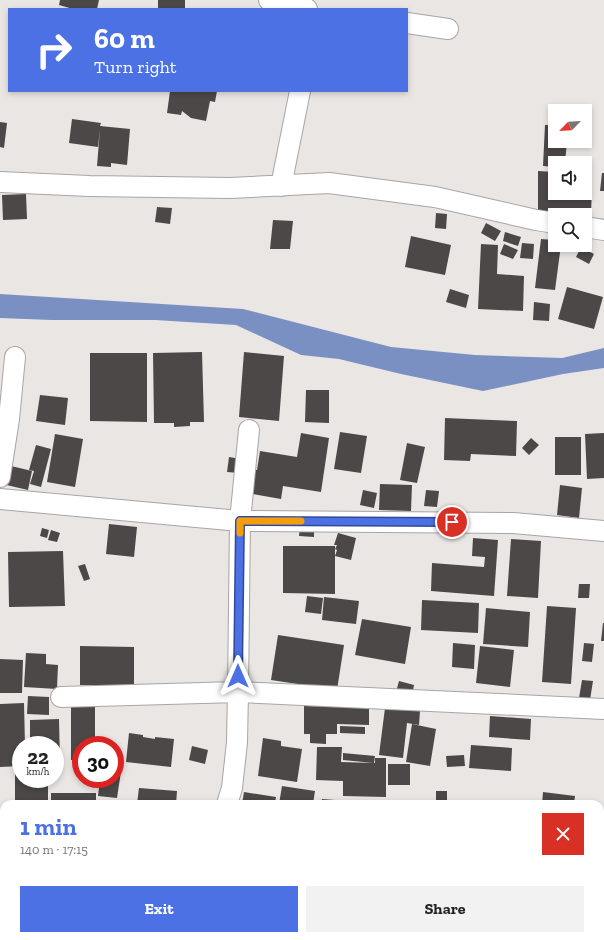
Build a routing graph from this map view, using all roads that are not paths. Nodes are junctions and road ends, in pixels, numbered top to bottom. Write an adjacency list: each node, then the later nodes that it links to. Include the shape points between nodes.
1 (269, 0): 2 (street)
2 (303, 8)
3 (408, 23): 4 (street)
4 (448, 29)
5 (300, 92): 7 (street)
6 (0, 182): 7 (street, via 89,186)
7 (281, 186): 8 (street, via 329,183 435,197)
8 (548, 222)
9 (592, 229): 10 (street)
10 (604, 230)
11 (15, 357): 13 (street)
12 (249, 430): 15 (street)
13 (0, 477)
14 (0, 499): 15 (street)
15 (240, 521): 16 (street, via 513,523); 17 (street)
16 (604, 531)
17 (238, 692): 18 (street); 19 (street); 20 (street, via 237,742)
18 (61, 697)
19 (604, 709)
20 (228, 800)

